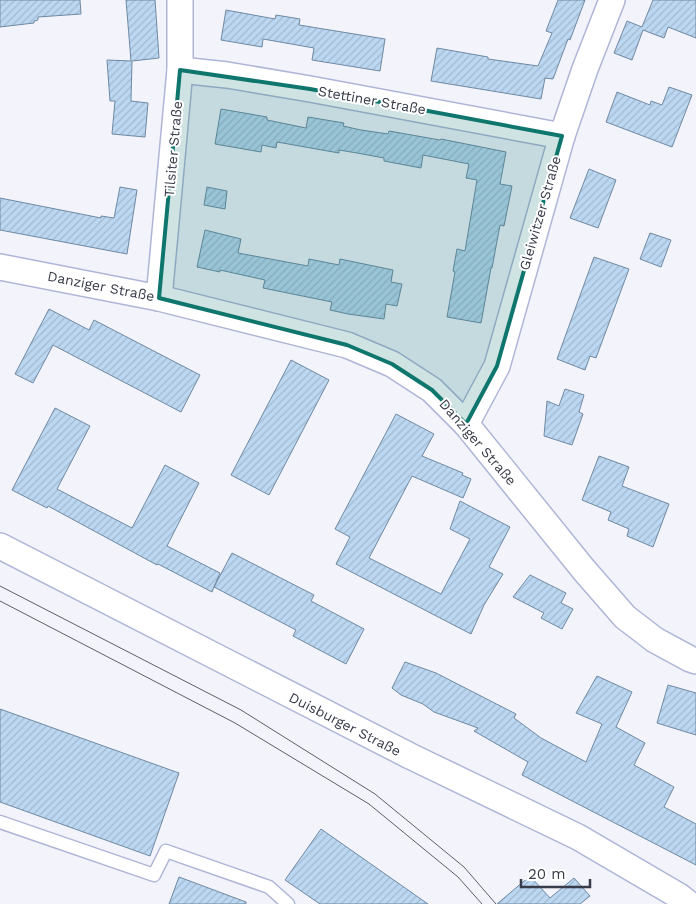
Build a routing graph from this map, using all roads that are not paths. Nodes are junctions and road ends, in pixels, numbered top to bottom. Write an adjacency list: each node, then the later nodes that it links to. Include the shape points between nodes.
1 (180, 0): 3 (street, Tilsiter Straße)
2 (612, 0): 4 (street, Gleiwitzer Straße)
3 (180, 70): 4 (street, Stettiner Straße, via 227,75); 6 (street, Tilsiter Straße)
4 (562, 136): 7 (street, Gleiwitzer Straße, via 497,366)
5 (0, 267): 6 (street, Danziger Straße)
6 (159, 298): 7 (street, Danziger Straße, via 347,345 392,364 432,390)
7 (466, 424): 9 (street, Danziger Straße, via 625,618 655,640)
8 (0, 546): 12 (street, Duisburger Straße, via 401,752 578,837)
9 (696, 661)
10 (0, 822): 11 (lane, via 154,875 166,851 269,888)
11 (288, 904)
12 (689, 904)

